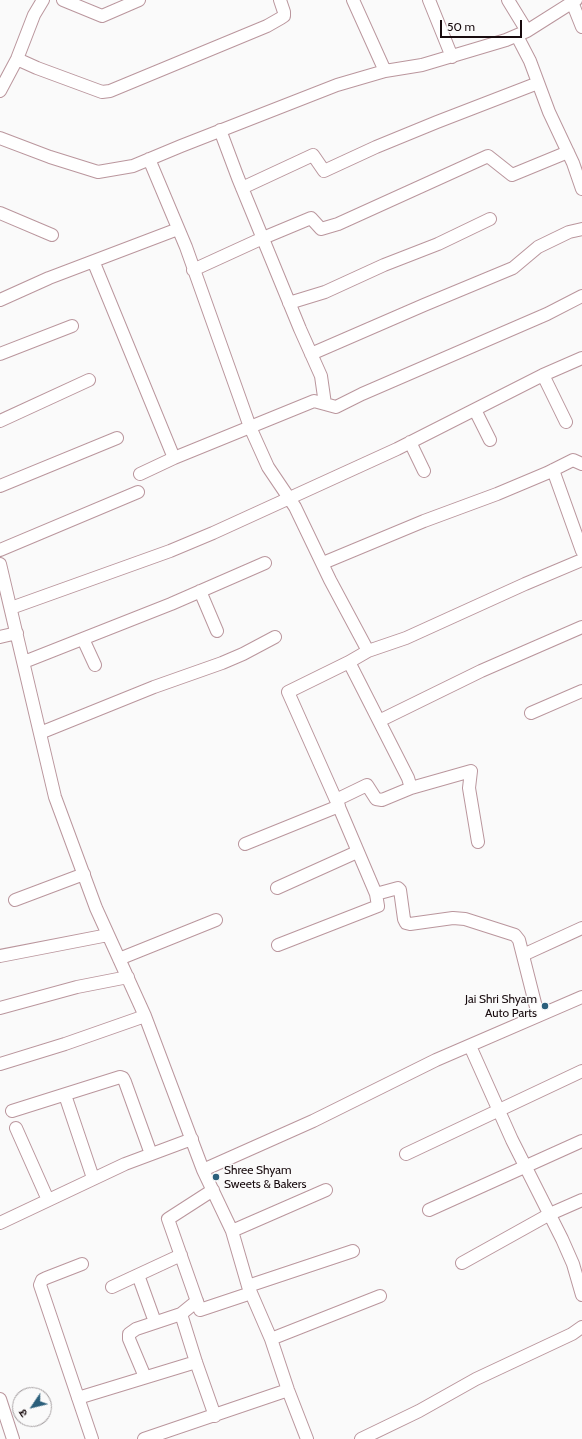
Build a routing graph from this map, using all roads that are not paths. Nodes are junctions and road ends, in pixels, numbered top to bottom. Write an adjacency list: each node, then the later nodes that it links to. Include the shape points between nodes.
1 (43, 0): 12 (street, via 34,15)
2 (63, 0): 3 (street, via 102,16)
3 (139, 0)
4 (280, 0): 12 (street, via 284,16 267,26 110,91 102,92)
5 (353, 0): 13 (street)
6 (430, 0): 11 (street)
7 (508, 0): 10 (street)
8 (574, 1): 9 (street); 10 (street)
9 (582, 27)
10 (522, 33): 11 (street); 14 (street)
11 (452, 57): 13 (street)
12 (17, 58): 15 (street)
13 (385, 71): 16 (street, via 337,85)
14 (538, 83): 18 (street); 20 (street, via 436,122 324,171 313,155)
15 (0, 91)
16 (220, 130): 19 (street); 20 (street)
17 (0, 138): 19 (street, via 98,172 133,166)
18 (568, 152): 21 (street); 27 (street, via 512,175 488,156 338,224 321,229 311,218)
19 (149, 159): 24 (street)
20 (242, 188): 27 (street)
21 (582, 189)
22 (0, 213): 26 (street)
23 (490, 219): 32 (street, via 325,292)
24 (178, 229): 28 (street); 29 (street)
25 (582, 229): 35 (street, via 569,232 538,247 513,268)
26 (52, 235)
27 (263, 238): 29 (street); 32 (street)
28 (94, 263): 31 (street, via 49,278); 47 (street)
29 (193, 270): 43 (street)
30 (582, 296): 39 (street, via 547,314 336,407)
31 (0, 300)
32 (289, 303): 35 (street)
33 (72, 326): 34 (street)
34 (0, 354)
35 (311, 354): 39 (street, via 321,376)
36 (582, 358): 37 (street)
37 (543, 375): 40 (street); 42 (street)
38 (89, 380): 41 (street)
39 (325, 404): 43 (street, via 314,401)
40 (475, 410): 45 (street); 46 (street)
41 (0, 420)
42 (566, 422)
43 (250, 427): 47 (street); 54 (street, via 268,467)
44 (117, 438): 52 (street)
45 (490, 440)
46 (410, 442): 50 (street); 54 (street)
47 (174, 458): 51 (street)
48 (582, 464): 49 (street, via 574,460)
49 (553, 470): 56 (street); 59 (street)
50 (424, 471)
51 (140, 474)
52 (0, 486)
53 (138, 492): 55 (street)
54 (290, 498): 59 (street); 63 (street, via 170,551)
55 (0, 550)
56 (582, 552)
57 (582, 560): 70 (street, via 406,638)
58 (265, 563): 62 (street)
59 (323, 563): 70 (street)
60 (0, 564): 61 (street)
61 (2, 581): 63 (street)
62 (200, 591): 65 (street); 69 (street)
63 (11, 608): 66 (street)
64 (582, 627): 76 (street, via 481,671)
65 (218, 631)
66 (17, 633): 67 (street); 71 (street)
67 (0, 637)
68 (275, 637): 77 (street, via 222,663 154,687)
69 (83, 639): 71 (street); 73 (street)
70 (368, 651): 72 (street)
71 (24, 662): 77 (street)
72 (350, 662): 76 (street); 79 (street, via 288,692)
73 (95, 665)
74 (582, 691): 75 (street)
75 (531, 713)
76 (379, 721): 78 (street)
77 (40, 733): 83 (street, via 55,797)
78 (411, 788): 79 (street, via 379,800 367,785); 80 (street, via 471,771 469,788)
79 (337, 803): 81 (street); 82 (street)
80 (478, 842)
81 (244, 844)
82 (358, 852): 84 (street); 85 (street)
83 (84, 874): 86 (street); 89 (street)
84 (277, 888)
85 (376, 894): 90 (street, via 378,906); 91 (street, via 395,887 400,890 406,923 465,918 515,935)
86 (14, 900)
87 (216, 920): 93 (street)
88 (582, 928): 91 (street)
89 (108, 935): 92 (street); 93 (street)
90 (278, 945)
91 (523, 954): 98 (street)
92 (0, 956)
93 (119, 959): 94 (street)
94 (128, 977): 96 (street, via 77,987); 97 (street)
95 (582, 996): 98 (street)
96 (0, 1008)
97 (145, 1016): 100 (street); 106 (street)
98 (538, 1016): 99 (street)
99 (470, 1046): 103 (street); 111 (street)
100 (0, 1064)
101 (582, 1071): 103 (street)
102 (65, 1094): 104 (street); 108 (street, via 115,1078 123,1078); 112 (street)
103 (499, 1109): 109 (street); 110 (street)
104 (12, 1111)
105 (16, 1128): 115 (street)
106 (192, 1139): 108 (street); 111 (street)
107 (582, 1141): 110 (street)
108 (151, 1154): 112 (street)
109 (406, 1154)
110 (526, 1166): 117 (street); 118 (street)
111 (203, 1170): 113 (street)
112 (93, 1178): 115 (street)
113 (212, 1190): 120 (street); 122 (street, via 168,1219)
114 (326, 1190): 120 (street)
115 (48, 1200): 119 (street)
116 (582, 1200): 118 (street)
117 (429, 1210)
118 (550, 1214): 123 (street); 124 (street)
119 (0, 1223)
120 (232, 1231): 128 (street)
121 (353, 1251): 128 (street)
122 (181, 1255): 126 (street); 131 (street)
123 (577, 1262): 129 (street)
124 (462, 1263)
125 (82, 1264): 139 (street, via 46,1278 40,1285)
126 (138, 1275): 127 (street); 133 (street)
127 (112, 1287)
128 (249, 1289): 131 (street, via 200,1310); 135 (street)
129 (582, 1295)
130 (380, 1296): 135 (street)
131 (197, 1301): 132 (street)
132 (181, 1314): 133 (street); 136 (street)
133 (155, 1322): 137 (street, via 129,1334)
134 (582, 1327): 147 (street)
135 (271, 1339): 138 (street)
136 (196, 1362): 137 (street); 141 (street)
137 (145, 1377): 139 (street)
138 (288, 1390): 141 (street); 146 (street)
139 (78, 1398): 144 (street)
140 (0, 1399): 142 (street)
141 (215, 1416): 145 (street)
142 (4, 1427): 143 (street)
143 (13, 1439)
144 (92, 1439)
145 (144, 1439)
146 (307, 1439)
147 (360, 1439)

